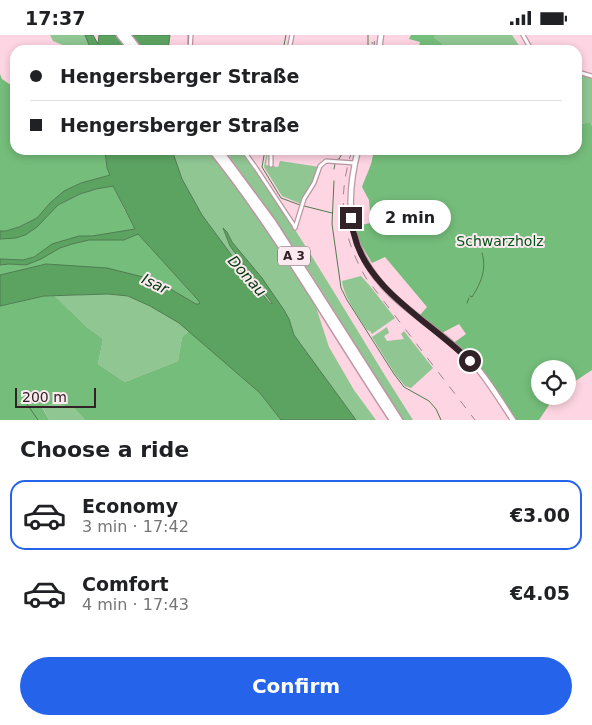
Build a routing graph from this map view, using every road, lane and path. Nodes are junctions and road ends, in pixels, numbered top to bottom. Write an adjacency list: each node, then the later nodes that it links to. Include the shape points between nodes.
1 (120, 35): 3 (highway)
2 (127, 35): 4 (highway)
3 (128, 45)
4 (135, 45)
5 (216, 155): 12 (highway, A 3)
6 (224, 155): 15 (highway, A 3, via 273,223)
7 (246, 155): 10 (street, via 295,228 320,166 326,161)
8 (271, 155): 11 (street)
9 (357, 155): 10 (main road)
10 (355, 163): 16 (main road, via 351,218 358,247 368,265 392,295 478,369)
11 (271, 165)
12 (318, 301): 13 (highway); 14 (highway, A 3)
13 (323, 318)
14 (393, 420)
15 (399, 420)
16 (513, 420)

